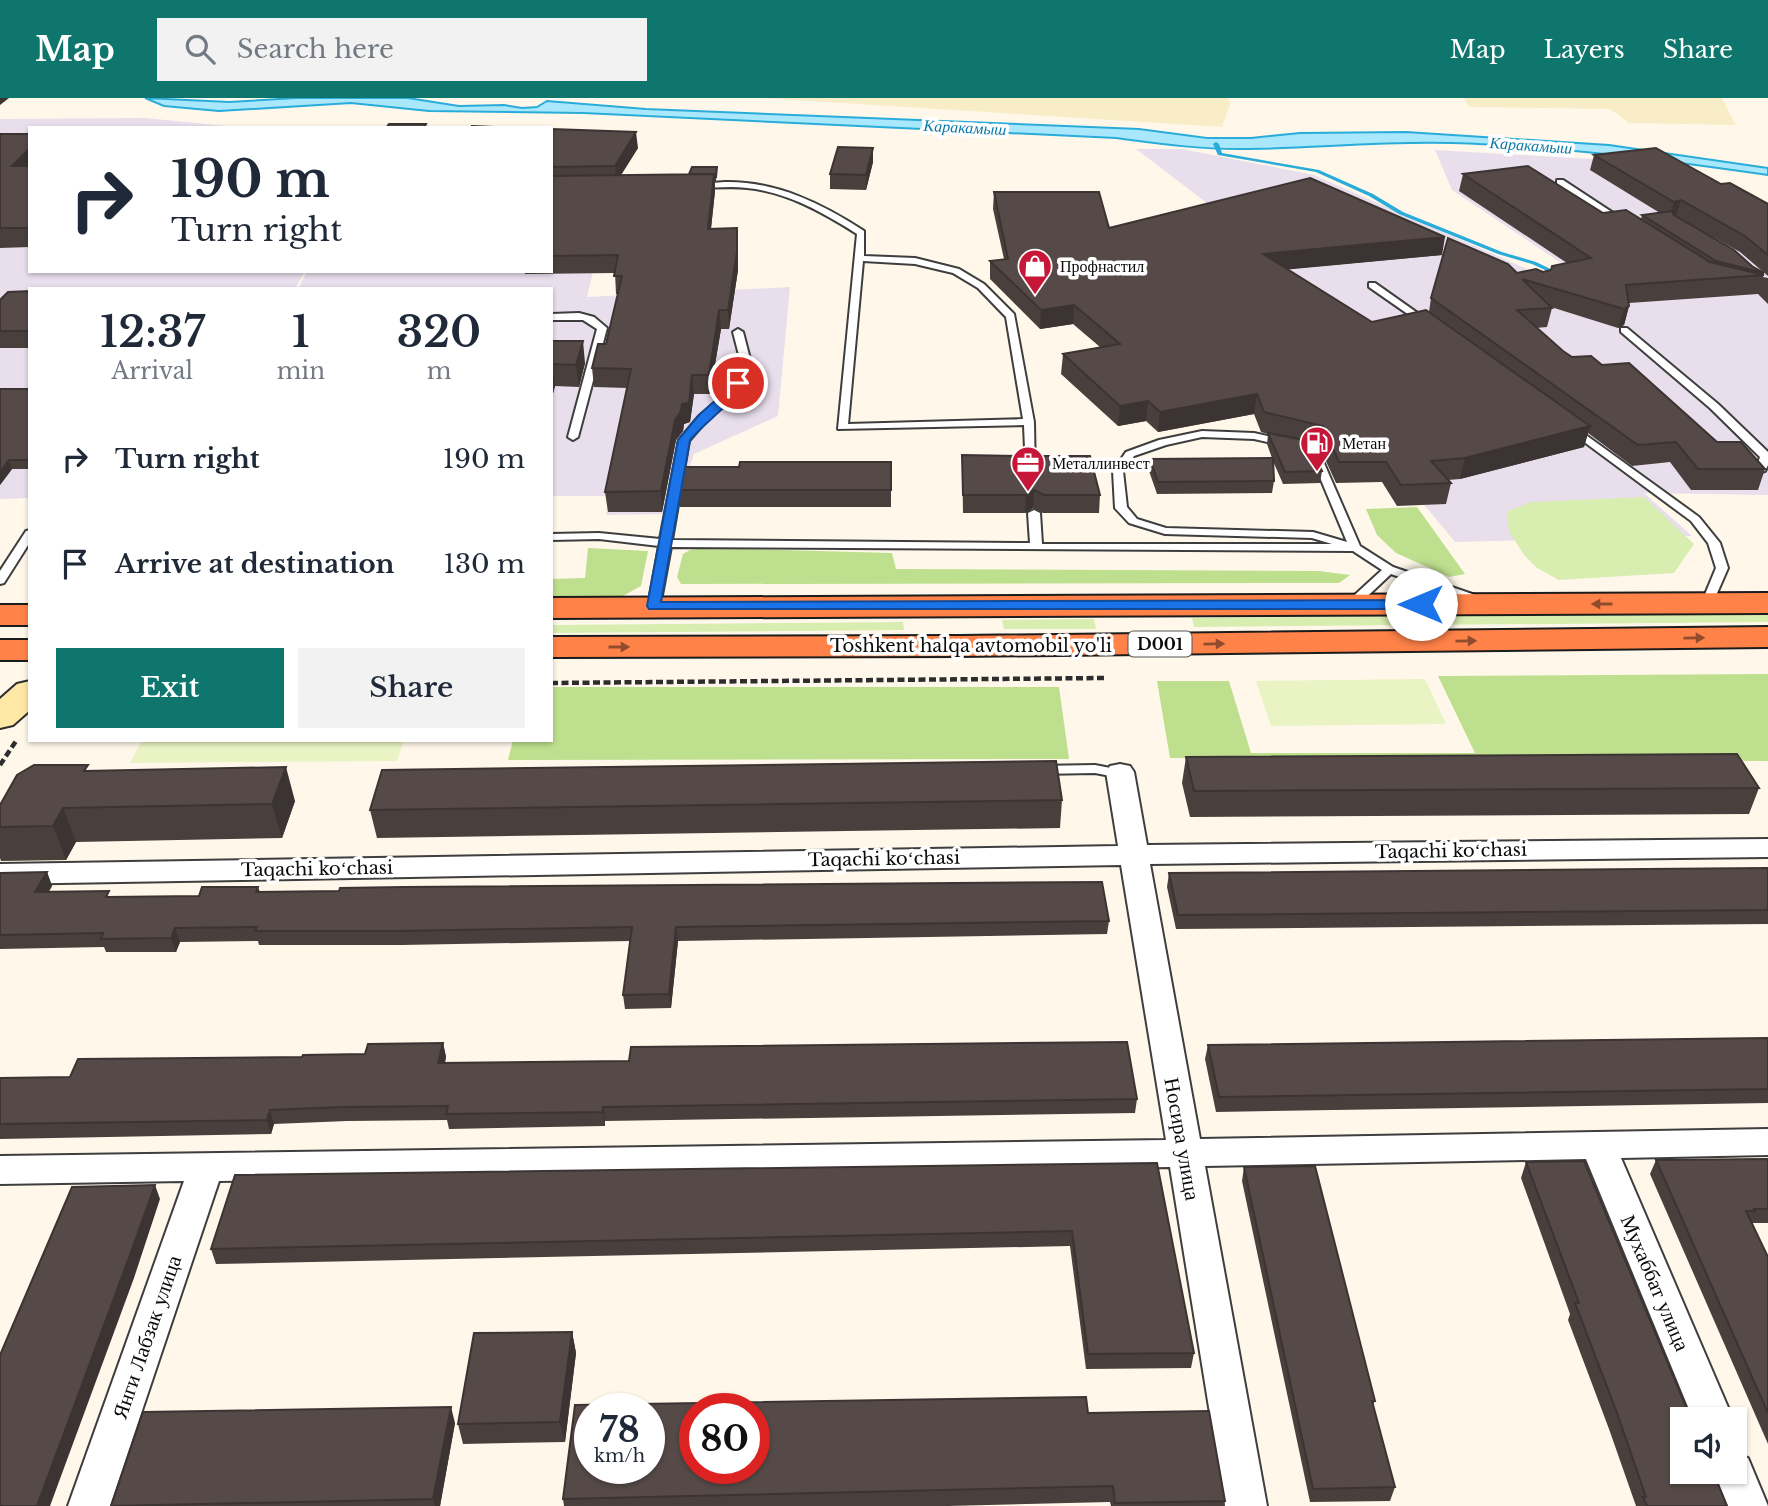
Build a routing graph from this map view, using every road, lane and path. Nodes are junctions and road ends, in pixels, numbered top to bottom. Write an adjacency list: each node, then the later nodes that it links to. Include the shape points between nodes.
1 (1560, 182): 3 (lane)
2 (685, 187): 4 (lane, via 752,186 802,202 861,233)
3 (1629, 225)
4 (859, 258): 10 (lane, via 915,261 956,271 981,286 1011,316); 10 (lane, via 842,426)
5 (1372, 285): 9 (lane)
6 (553, 317): 12 (lane, via 582,315 602,328)
7 (1624, 330): 13 (lane, via 1766,456)
8 (737, 332): 18 (lane, via 745,359 738,383 684,440)
9 (1440, 332)
10 (1028, 422): 14 (lane)
11 (1564, 422): 25 (lane, via 1695,519 1714,543 1722,568)
12 (573, 437)
13 (1761, 469)
14 (1031, 474)
15 (1034, 513): 19 (lane)
16 (28, 536): 22 (lane)
17 (553, 537): 18 (lane)
18 (665, 543): 19 (lane); 28 (lane)
19 (1036, 547): 20 (lane)
20 (1355, 548): 20 (lane, via 1313,535 1165,531 1133,521 1121,508 1118,471 1130,454 1202,434 1254,436 1313,449); 21 (lane)
21 (1389, 569): 24 (lane); 27 (lane)
22 (0, 580)
23 (1768, 603): 25 (highway)
24 (1492, 604): 25 (highway, one-way to 24); 27 (highway)
25 (1707, 604)
26 (1152, 605): 27 (highway); 29 (highway); 34 (highway)
27 (1351, 605)
28 (654, 606): 29 (highway); 30 (highway)
29 (958, 606): 35 (highway)
30 (553, 607)
31 (0, 615): 32 (highway)
32 (28, 615)
33 (1768, 637): 34 (highway, Toshkent halqa avtomobil yo'li / D001, one-way to 33)
34 (1160, 644): 35 (highway, Toshkent halqa avtomobil yo'li / D001)
35 (960, 646): 36 (highway, Toshkent halqa avtomobil yo'li / D001, one-way to 35)
36 (553, 647)
37 (0, 650): 38 (highway)
38 (28, 650)
39 (1104, 678): 40 (path)
40 (553, 683)
41 (28, 695): 42 (main road)
42 (10, 726): 43 (path)
43 (0, 765)
44 (1028, 770): 45 (lane)
45 (1121, 773): 47 (street, Носира улица)
46 (1768, 848): 47 (street, Taqachi koʻchasi)
47 (1135, 855): 48 (street, Taqachi koʻchasi); 51 (street, Носира улица)
48 (0, 874)
49 (1768, 1142): 50 (street)
50 (1598, 1146): 51 (street); 54 (street, Мухаббат улица)
51 (1185, 1153): 52 (street); 57 (street, Носира улица)
52 (206, 1168): 53 (street); 56 (street, Янги Лабзак улица)
53 (0, 1170)
54 (1708, 1407)
55 (1740, 1484): 58 (street)
56 (89, 1506)
57 (1246, 1506)
58 (1749, 1506)

